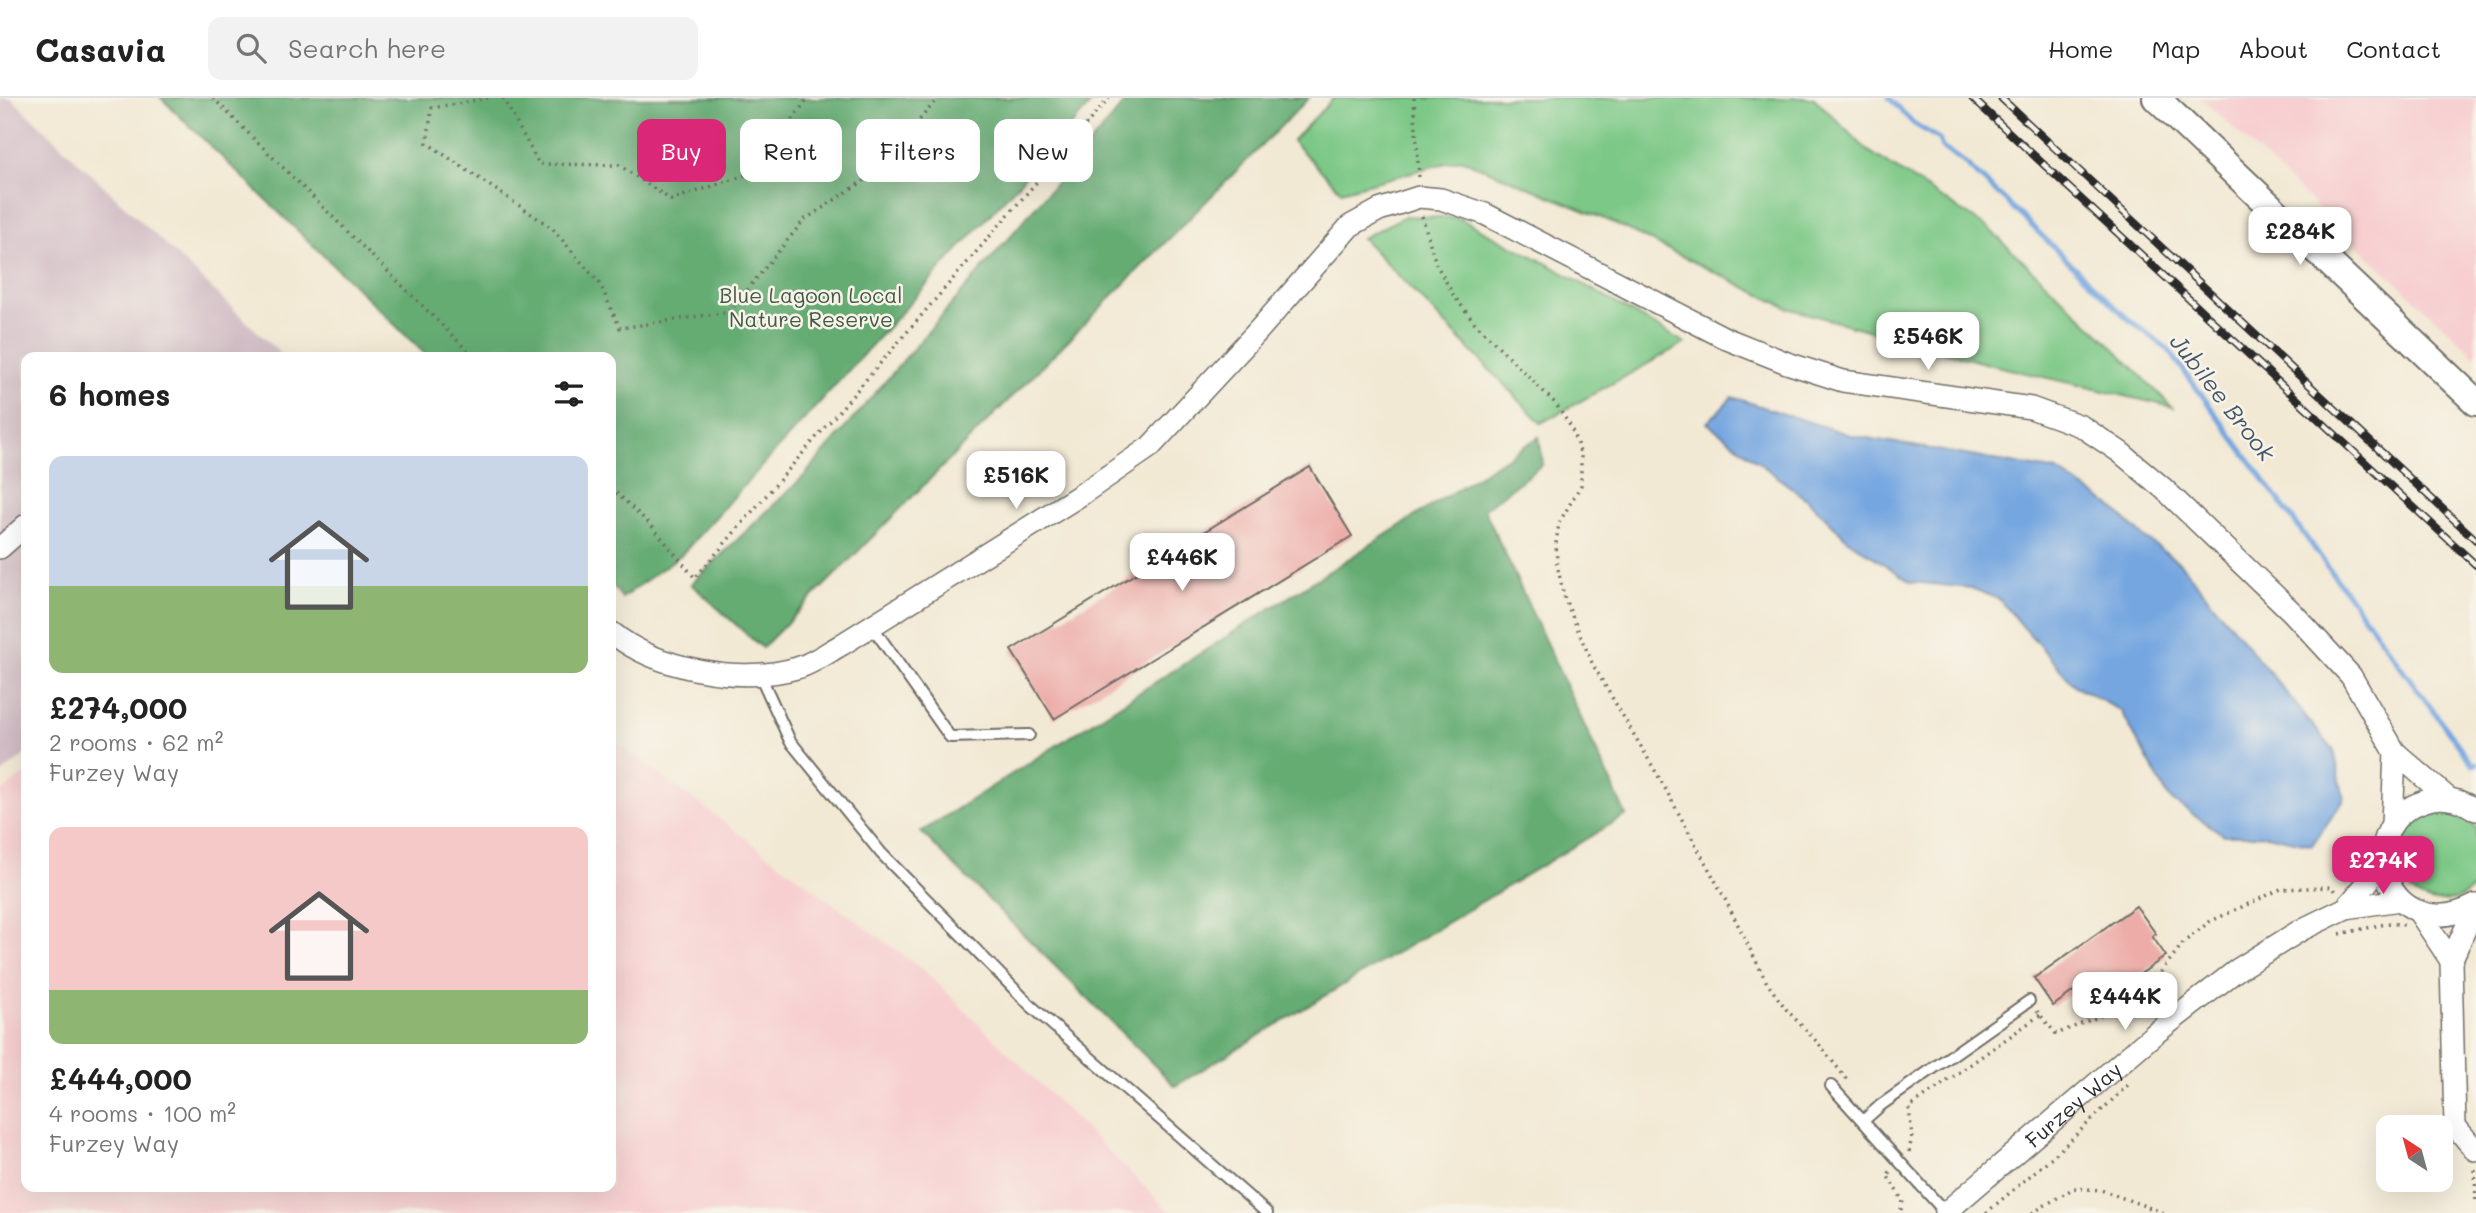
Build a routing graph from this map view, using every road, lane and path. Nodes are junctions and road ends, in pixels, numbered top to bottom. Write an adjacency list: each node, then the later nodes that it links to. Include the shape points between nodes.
1 (213, 98): 10 (path)
2 (488, 98): 5 (path, via 432,108 427,144 552,228 600,284 620,328 729,312 804,220 874,174)
3 (503, 98): 4 (path, via 539,164 619,165 671,201 755,172)
4 (808, 98)
5 (938, 98)
6 (1109, 98): 12 (path, via 695,578 652,526)
7 (1414, 98): 9 (path)
8 (2156, 98): 11 (street)
9 (1419, 197): 15 (street, via 1379,210 1350,226 1150,447); 19 (street, via 1441,199 1485,214 1727,339 1787,363 1843,381 2031,408 2081,426 2164,489 2292,612 2351,676); 33 (path, via 1436,264 1454,296 1563,412 1571,427 1581,455 1581,485 1559,523 1556,543 1564,597 1577,633 1767,983)
10 (469, 352)
11 (2476, 402)
12 (616, 493)
13 (21, 529): 14 (street)
14 (0, 548)
15 (872, 626): 17 (street, via 801,667); 18 (lane, via 950,737)
16 (616, 636): 17 (street, via 659,659 725,675)
17 (760, 675): 39 (lane, via 790,741 898,871 1030,1005)
18 (1030, 735)
19 (2395, 752): 20 (street); 22 (street, Furzey Way)
20 (2449, 799): 21 (street); 22 (street, via 2417,803)
21 (2476, 810)
22 (2392, 825): 23 (street, Furzey Way)
23 (2382, 857): 25 (street, Furzey Way); 26 (street, via 2390,887)
24 (2476, 905): 26 (street, Furzey Way, via 2457,914); 28 (street)
25 (2346, 908): 26 (street, Furzey Way); 30 (path, via 2332,887 2281,889 2209,922 2184,942 2132,1003 2056,1034); 41 (street, Furzey Way, via 2237,970 2152,1036)
26 (2408, 912): 27 (path, via 2390,923); 28 (street)
27 (2336, 935)
28 (2451, 961): 36 (street, via 2455,1126)
29 (2029, 1001): 30 (path); 33 (lane)
30 (2040, 1015): 35 (path, via 1909,1108 1909,1154)
31 (2134, 1079): 42 (path)
32 (1831, 1086): 34 (lane)
33 (1873, 1111): 34 (lane)
34 (1863, 1121): 37 (lane)
35 (1900, 1144)
36 (2475, 1150): 38 (path)
37 (1900, 1163): 40 (path, via 1887,1175 1903,1201); 41 (lane)
38 (2476, 1204)
39 (1267, 1213)
40 (1900, 1213)
41 (1945, 1213)
42 (1986, 1213)
43 (2032, 1213): 44 (path, via 2074,1188 2101,1190)
44 (2164, 1213)

